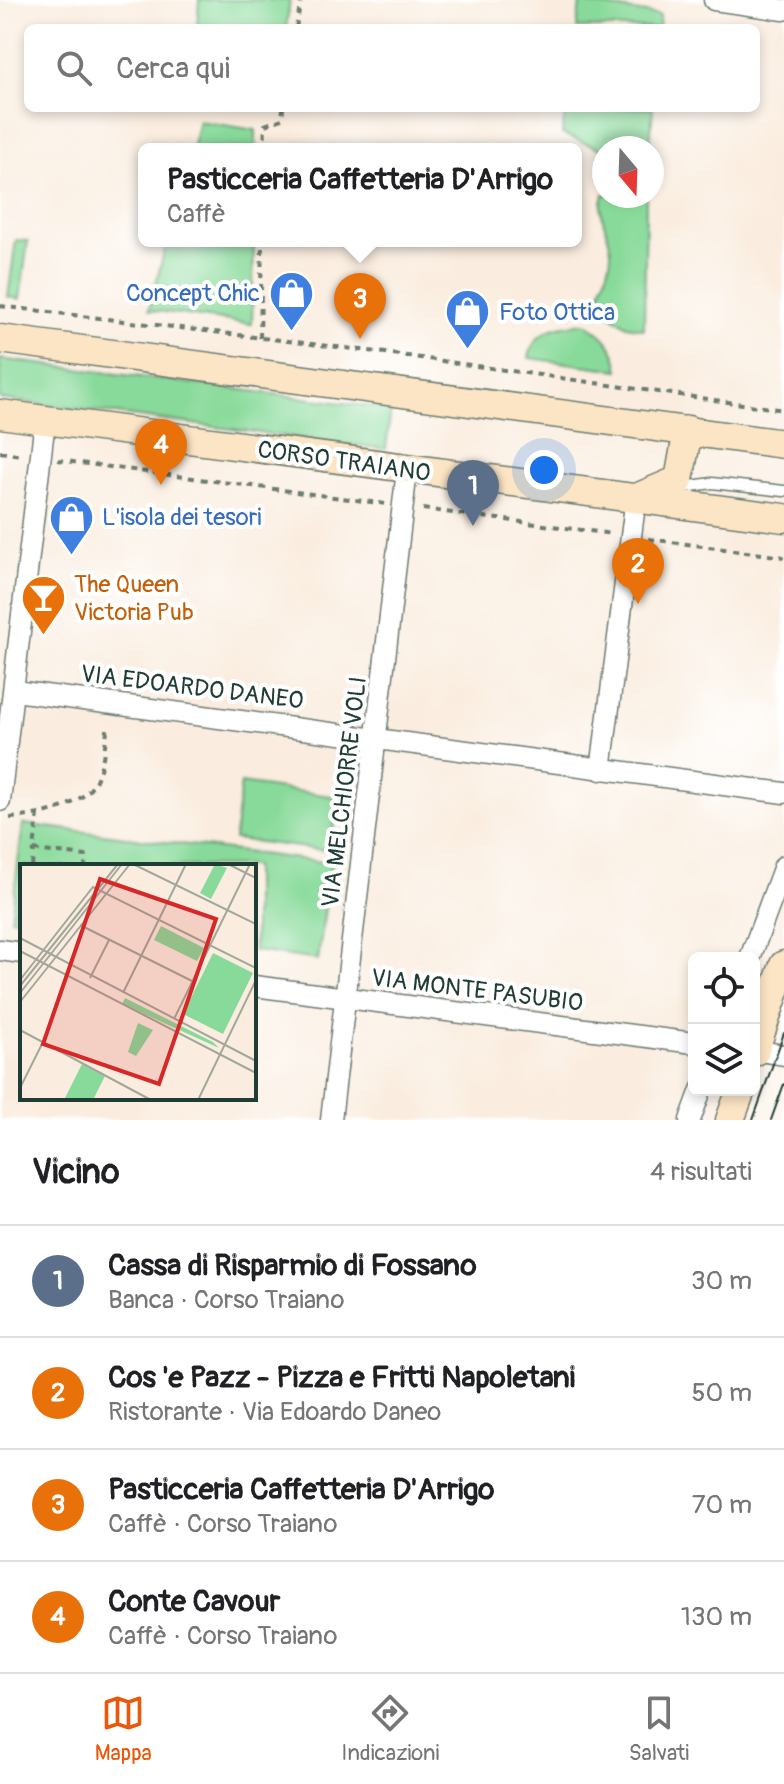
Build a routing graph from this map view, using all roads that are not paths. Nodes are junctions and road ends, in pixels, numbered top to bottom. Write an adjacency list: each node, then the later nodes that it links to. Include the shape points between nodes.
1 (714, 0): 2 (street)
2 (784, 10)
3 (0, 339): 6 (main road)
4 (0, 414): 5 (main road, CORSO TRAIANO)
5 (45, 420): 8 (main road, CORSO TRAIANO); 12 (street)
6 (688, 430): 7 (main road); 10 (main road, via 679,480)
7 (784, 444)
8 (407, 470): 10 (main road, CORSO TRAIANO); 13 (street, VIA MELCHIORRE VOLI)
9 (784, 491): 10 (lane, via 712,483)
10 (646, 494): 11 (main road, CORSO TRAIANO); 14 (street)
11 (784, 518)
12 (15, 691): 13 (street, VIA EDOARDO DANEO); 16 (street)
13 (377, 736): 14 (street, VIA EDOARDO DANEO); 23 (street, VIA MELCHIORRE VOLI)
14 (601, 770): 15 (street, VIA EDOARDO DANEO)
15 (784, 793)
16 (0, 801)
17 (784, 866): 19 (street)
18 (0, 950): 20 (street)
19 (752, 952)
20 (20, 953)
21 (784, 965): 24 (main road)
22 (256, 986): 23 (street, VIA MONTE PASUBIO)
23 (345, 999): 25 (street, VIA MONTE PASUBIO); 30 (street, VIA MELCHIORRE VOLI)
24 (760, 1034)
25 (688, 1042)
26 (760, 1052): 27 (street)
27 (784, 1055)
28 (699, 1096): 31 (street)
29 (739, 1096): 32 (main road)
30 (331, 1120)
31 (690, 1120)
32 (730, 1120)

